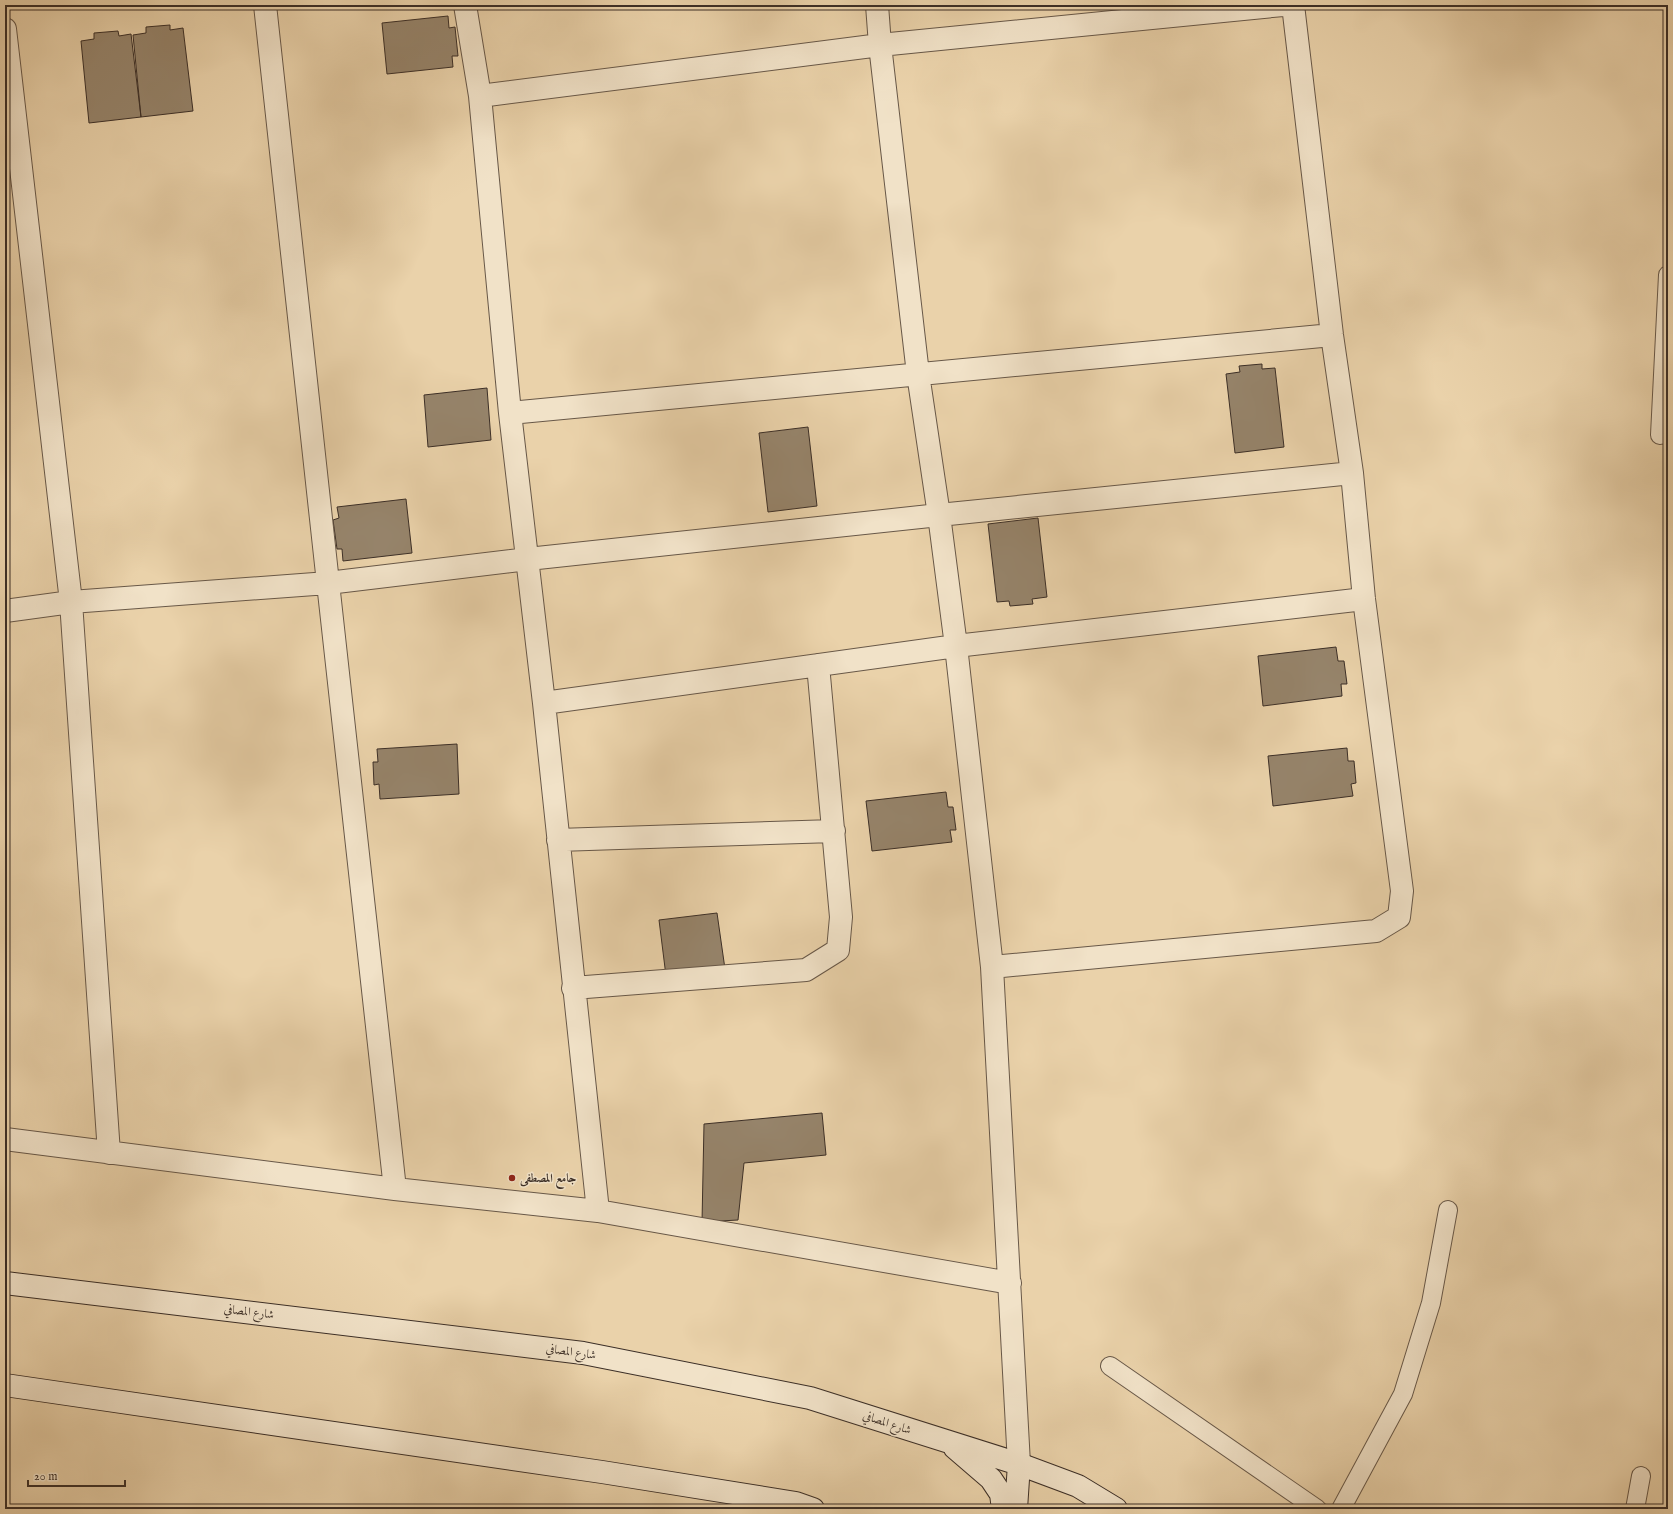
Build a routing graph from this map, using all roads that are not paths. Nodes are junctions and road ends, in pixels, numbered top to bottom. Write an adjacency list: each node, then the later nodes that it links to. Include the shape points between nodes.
1 (265, 5): 17 (street)
2 (464, 5): 8 (street)
3 (878, 5): 7 (street)
4 (1283, 5): 7 (street)
5 (1293, 5): 10 (street)
6 (5, 30): 19 (street)
7 (880, 45): 8 (street); 11 (street)
8 (480, 96): 12 (street)
9 (1668, 275): 13 (lane)
10 (1332, 335): 11 (street); 14 (street)
11 (918, 374): 12 (street); 15 (street)
12 (510, 413): 16 (street)
13 (1660, 435)
14 (1352, 474): 15 (street); 18 (street)
15 (939, 515): 16 (street); 21 (street)
16 (528, 560): 17 (street); 23 (street)
17 (328, 583): 19 (street); 30 (street)
18 (1364, 599): 21 (street); 26 (street, via 1402,890 1399,917 1376,931)
19 (71, 602): 20 (street); 29 (street)
20 (5, 611)
21 (956, 646): 22 (street); 26 (street)
22 (818, 665): 23 (street); 24 (street)
23 (544, 703): 25 (street)
24 (834, 831): 25 (street); 27 (street, via 841,918 838,950 806,970)
25 (558, 840): 27 (street)
26 (992, 967): 34 (street)
27 (573, 988): 32 (street)
28 (5, 1139): 29 (street)
29 (109, 1153): 30 (street)
30 (395, 1189): 32 (street)
31 (1448, 1210): 45 (lane, via 1430,1303 1403,1394)
32 (598, 1211): 34 (street)
33 (5, 1283): 37 (street, شارع المصافي, via 583,1352 810,1398)
34 (1010, 1283): 38 (street)
35 (1110, 1366): 44 (lane)
36 (5, 1385): 40 (street, via 602,1472 796,1503)
37 (948, 1443): 38 (street, شارع المصافي); 41 (street, via 991,1479 1001,1494)
38 (1019, 1464): 42 (street); 43 (street, شارع المصافي, via 1078,1486)
39 (1641, 1476): 46 (lane)
40 (813, 1509)
41 (1003, 1509)
42 (1016, 1509)
43 (1116, 1509)
44 (1317, 1509)
45 (1341, 1509)
46 (1635, 1509)

